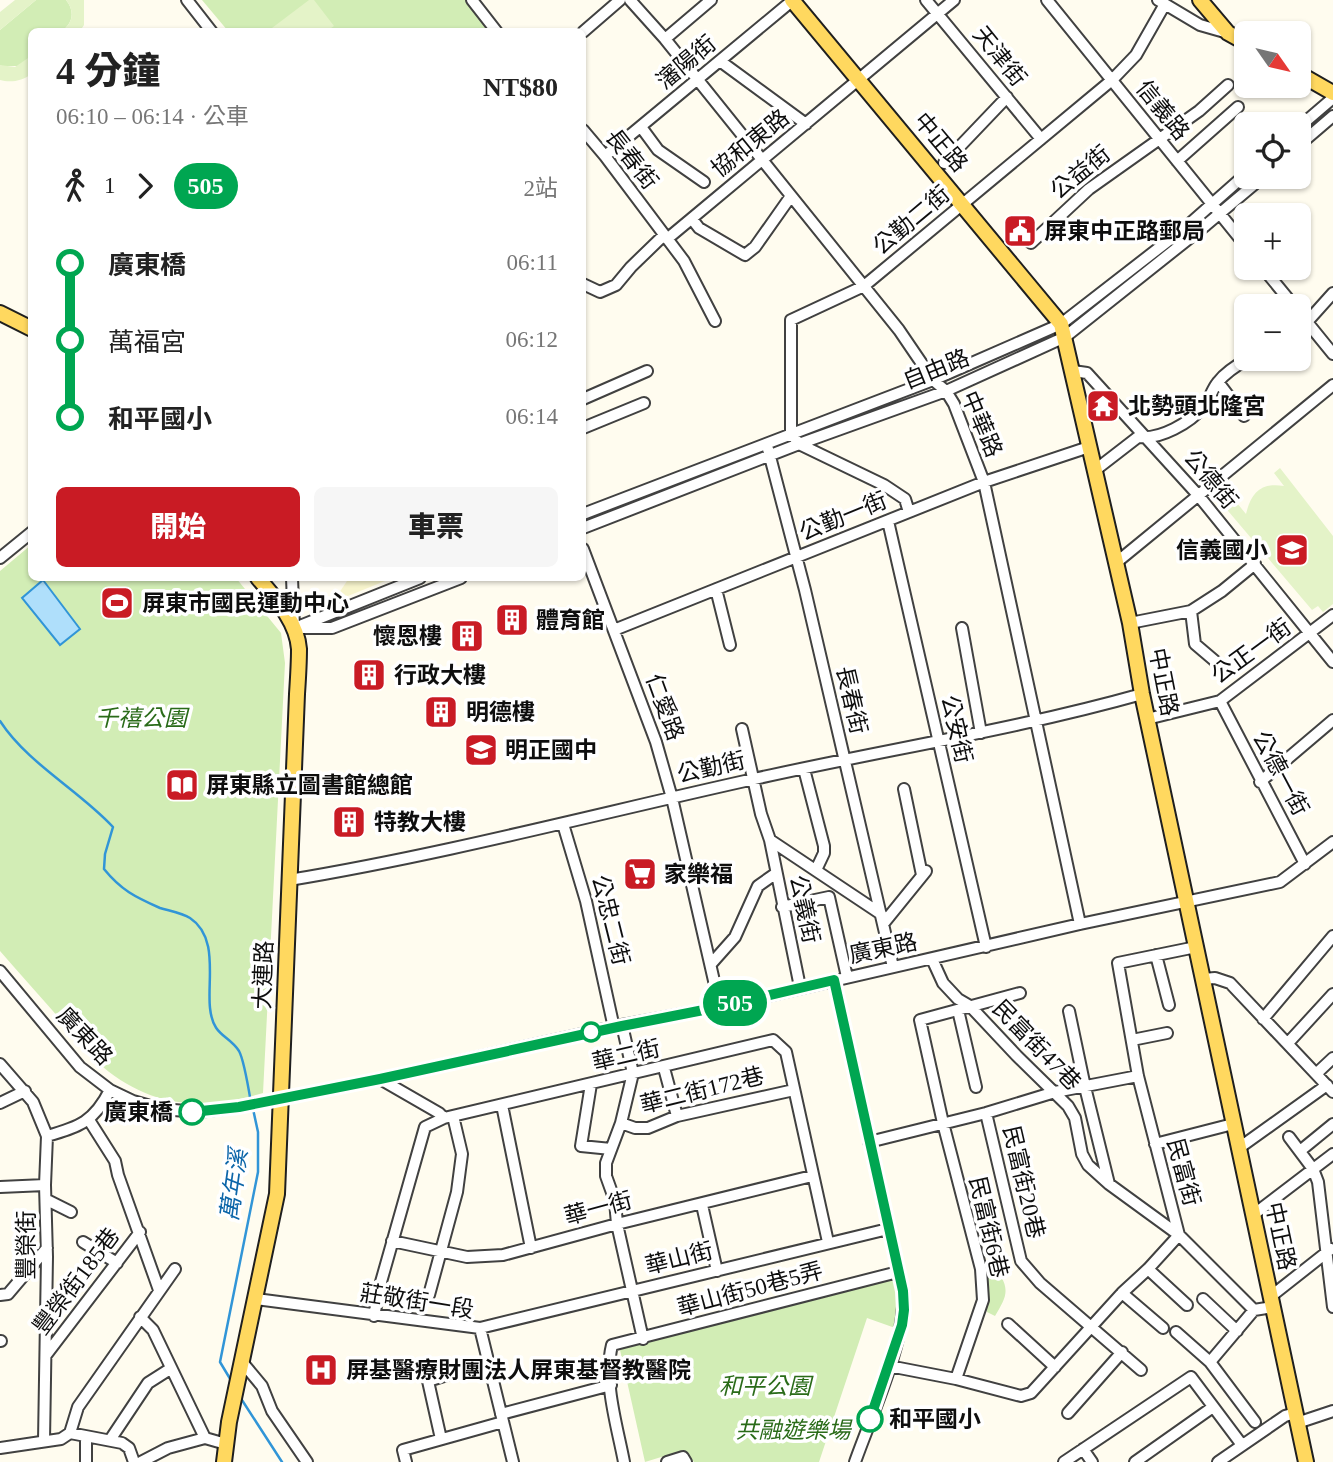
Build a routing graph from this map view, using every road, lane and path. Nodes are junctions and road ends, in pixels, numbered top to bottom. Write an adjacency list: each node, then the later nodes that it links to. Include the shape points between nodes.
1 (187, 0): 13 (street)
2 (472, 0): 14 (street)
3 (621, 0): 15 (street)
4 (630, 0): 18 (street, 中華路)
5 (712, 0): 18 (street)
6 (793, 0): 19 (street, 瀋陽街); 23 (main road, 中正路)
7 (926, 0): 12 (street, 天津街)
8 (954, 0): 12 (street, 協和東路)
9 (1048, 0): 21 (street, 信義路)
10 (1200, 0): 16 (main road)
11 (1162, 2): 16 (street, via 1200,25); 21 (street, 公勤二街, via 1136,55)
12 (938, 14): 23 (street, 協和東路); 26 (street, 天津街)
13 (209, 28)
14 (494, 28)
15 (586, 29)
16 (1228, 33): 17 (main road)
17 (1234, 36)
18 (665, 39): 20 (street, 中華路)
19 (720, 61): 20 (street, 瀋陽街); 31 (street)
20 (697, 80): 32 (street, 瀋陽街); 38 (street, 中華路)
21 (1112, 80): 35 (street, 信義路); 36 (street, 公勤二街)
22 (1311, 80): 25 (main road)
23 (859, 81): 31 (street, 協和東路); 45 (main road, 中正路)
24 (1228, 85): 35 (street, 公益街)
25 (1333, 93)
26 (1007, 97): 36 (street, 天津街); 40 (street)
27 (1333, 98): 29 (street)
28 (1238, 107): 39 (street)
29 (1311, 117)
30 (1333, 117): 34 (street)
31 (806, 124): 38 (street, 協和東路)
32 (641, 127): 37 (street, 瀋陽街); 41 (street, via 658,150)
33 (586, 134): 37 (street, 長春街)
34 (1311, 135)
35 (1158, 138): 39 (street, 信義路); 51 (street, 公益街, via 1089,189)
36 (1041, 139): 45 (street, 公勤二街)
37 (605, 156): 50 (street, 長春街)
38 (761, 159): 44 (street, 中華路); 48 (street, 協和東路)
39 (1177, 160): 46 (street, 信義路)
40 (944, 163)
41 (704, 182)
42 (1234, 185): 46 (street, 自由路)
43 (1250, 189): 47 (street, 自由路)
44 (791, 196): 48 (street, via 745,255 699,228); 54 (street, 中華路)
45 (963, 204): 54 (street, 公勤二街); 61 (main road, 中正路)
46 (1212, 204): 47 (street, 信義路); 61 (street, 自由路)
47 (1220, 214): 49 (street, 信義路); 61 (street, 自由路)
48 (692, 219): 50 (street, 協和東路)
49 (1234, 231)
50 (666, 237): 53 (street, 協和東路, via 616,285 600,292); 59 (street, 長春街)
51 (1031, 243)
52 (1273, 280): 56 (street)
53 (586, 285)
54 (864, 286): 67 (street, 中華路); 75 (street, 公勤二街, via 791,320)
55 (1333, 293): 58 (street)
56 (1284, 294)
57 (0, 313): 60 (main road)
58 (1311, 316)
59 (715, 321)
60 (28, 327)
61 (1063, 331): 66 (main road, 中正路); 67 (street, 自由路); 70 (street, 自由路)
62 (1311, 332): 63 (street)
63 (1333, 354)
64 (1234, 367): 68 (street)
65 (647, 371): 71 (street)
66 (1073, 371): 76 (street, 公德街, via 1087,373 1098,382); 79 (main road, 中正路)
67 (933, 380): 70 (street, 中華路); 75 (street, 自由路)
68 (1218, 382): 73 (street); 76 (street, via 1196,414)
69 (1333, 385): 83 (street)
70 (946, 391): 78 (street, 自由路); 82 (street, 中華路)
71 (586, 397)
72 (644, 403): 74 (street)
73 (1244, 416)
74 (586, 427)
75 (791, 433): 77 (street, 自由路); 78 (street)
76 (1149, 439): 81 (street, via 1138,437); 83 (street, 公德街)
77 (766, 443): 80 (street, 長春街); 85 (street, 自由路)
78 (799, 444): 80 (street, 自由路); 84 (street, via 884,485 905,499)
79 (1089, 447): 81 (main road, 中正路); 82 (street, 公勤一街)
80 (770, 455): 87 (street, 自由路); 90 (street, 長春街)
81 (1094, 471): 92 (main road, 中正路)
82 (984, 482): 84 (street, 公勤一街); 112 (street, 中華路)
83 (1198, 495): 92 (street); 93 (street, 公德街)
84 (909, 512): 86 (street, 公勤一街)
85 (586, 513)
86 (888, 521): 90 (street, 公勤一街); 116 (street, 公安街)
87 (586, 527)
88 (28, 535): 91 (street)
89 (586, 557): 104 (street, 仁愛路)
90 (797, 557): 98 (street, 公勤一街); 117 (street, 長春街)
91 (0, 558)
92 (1117, 562): 101 (main road, 中正路)
93 (1255, 564): 99 (street); 105 (street, 公德街)
94 (260, 581): 102 (main road)
95 (292, 581): 102 (street, 大連路)
96 (412, 581): 102 (street)
97 (453, 581): 102 (street, via 332,628)
98 (716, 589): 104 (street, 公勤一街); 106 (street)
99 (1191, 611): 101 (street); 107 (street, via 1195,644)
100 (1333, 615): 105 (street, 公正一街)
101 (1130, 623): 109 (main road, 中正路)
102 (294, 628): 129 (main road, 大連路, via 299,648)
103 (962, 628): 115 (street)
104 (614, 630): 122 (street, 仁愛路)
105 (1311, 633): 108 (street, 公德街); 110 (street, 公正一街)
106 (730, 645)
107 (1215, 661)
108 (1333, 662)
109 (1142, 694): 111 (main road, 中正路); 112 (street, 公勤街)
110 (1220, 701): 111 (street, 公正一街); 120 (street, 公德一街)
111 (1147, 719): 130 (main road, 中正路)
112 (1035, 720): 115 (street, 公勤街); 133 (street, 中華路)
113 (1333, 720): 120 (street)
114 (742, 729): 119 (street, 公義街)
115 (981, 733): 116 (street, 公勤街)
116 (938, 742): 117 (street, 公勤街); 135 (street, 公安街)
117 (845, 762): 118 (street, 公勤街); 132 (street, 長春街)
118 (804, 769): 119 (street, 公勤街); 127 (street, via 824,846)
119 (753, 779): 122 (street, 公勤街); 124 (street, 公義街)
120 (1260, 782): 126 (street, 公德一街)
121 (904, 789): 132 (street, via 924,873)
122 (672, 798): 123 (street, 公勤街); 139 (street, 仁愛路)
123 (563, 824): 129 (street, 公勤街); 154 (street, 公忠二街)
124 (769, 840): 127 (street, 公義街); 128 (street, 公義街)
125 (1333, 842): 126 (street, 廣東路)
126 (1305, 864): 130 (street, 廣東路, via 1280,882)
127 (816, 870): 132 (street, 公義街)
128 (775, 874): 131 (street, 公義街); 139 (street, via 758,886 735,937)
129 (289, 880): 173 (main road, 大連路)
130 (1186, 901): 133 (street, 廣東路); 136 (main road, 中正路)
131 (782, 907): 142 (street, via 830,897); 145 (street, 公義街)
132 (882, 919): 140 (street, 長春街)
133 (1080, 924): 135 (street, 廣東路)
134 (1333, 936): 153 (street)
135 (986, 947): 138 (street, 廣東路)
136 (1196, 947): 137 (street); 143 (main road, 中正路)
137 (1156, 955): 148 (street); 156 (street, 民富街, via 1118,963)
138 (933, 959): 140 (street, 廣東路); 149 (street, 民富街47巷, via 943,983)
139 (711, 964): 150 (street, 仁愛路)
140 (893, 967): 142 (street, 廣東路)
141 (0, 971): 169 (street, 廣東路, via 80,1068)
142 (847, 977): 144 (street, 廣東路)
143 (1202, 979): 153 (street, via 1230,983); 182 (main road, 中正路)
144 (834, 980): 145 (street, 廣東路); 186 (street)
145 (800, 987): 150 (street, 廣東路)
146 (1020, 993): 149 (street)
147 (1333, 994): 157 (street)
148 (1169, 1005)
149 (970, 1006): 151 (street); 172 (street, 民富街47巷)
150 (719, 1007): 154 (street, 廣東路)
151 (958, 1010): 166 (street); 181 (street, 民富街6巷, via 920,1020)
152 (1069, 1011): 167 (street)
153 (1262, 1019): 157 (street)
154 (618, 1027): 161 (street, 公忠二街); 164 (street, 廣東路)
155 (1167, 1033): 156 (street)
156 (1132, 1040): 163 (street, 民富街)
157 (1287, 1043): 162 (street)
158 (1333, 1058): 162 (street)
159 (0, 1064): 171 (street, 豐榮街)
160 (664, 1068): 161 (street, 華二街); 170 (street, 華二街, via 773,1040 786,1052); 177 (street)
161 (632, 1073): 165 (street, 華二街); 180 (street)
162 (1317, 1073): 168 (street)
163 (1138, 1076): 167 (street); 187 (street, 民富街)
164 (380, 1079): 173 (street, 廣東路); 178 (street)
165 (591, 1084): 175 (street, 華二街); 189 (street, via 580,1146)
166 (976, 1087)
167 (1085, 1087): 172 (street); 194 (street)
168 (1330, 1089): 188 (street)
169 (110, 1090): 173 (street, 廣東路, via 161,1109 200,1112); 179 (street)
170 (794, 1090): 177 (street, 華二街172巷); 193 (street, 華二街)
171 (25, 1091): 174 (street); 184 (street, 豐榮街, via 40,1113)
172 (1055, 1092): 176 (street); 194 (street, 民富街47巷, via 1075,1118 1088,1165)
173 (281, 1098): 222 (main road, 大連路, via 276,1205)
174 (0, 1103)
175 (502, 1105): 178 (street, 華二街); 209 (street)
176 (986, 1113): 181 (street); 231 (street, 民富街20巷, via 1021,1261)
177 (677, 1116): 180 (street, 華二街172巷, via 648,1128)
178 (448, 1117): 205 (street, via 425,1127); 211 (street, via 463,1154)
179 (89, 1120): 184 (street); 203 (street, via 116,1161)
180 (621, 1123): 189 (street)
181 (943, 1123): 186 (street); 246 (street, 民富街6巷, via 981,1269 983,1300)
182 (1233, 1124): 187 (street); 188 (main road, 中正路)
183 (1333, 1124): 190 (street)
184 (47, 1136): 195 (street, 豐榮街)
185 (1289, 1137): 190 (street)
186 (869, 1142): 202 (street)
187 (1155, 1144): 204 (street, 民富街)
188 (1238, 1148): 200 (main road, 中正路)
189 (611, 1149): 201 (street, via 606,1176)
190 (1300, 1151): 192 (street)
191 (1333, 1154): 192 (street)
192 (1313, 1169): 200 (street); 210 (street)
193 (812, 1176): 198 (street, 華一街); 207 (street, 華二街)
194 (1109, 1184): 204 (street, 民富街47巷)
195 (45, 1185): 196 (street); 197 (street, 豐榮街)
196 (0, 1187)
197 (47, 1200): 199 (street); 208 (street, 豐榮街)
198 (702, 1205): 201 (street, 華一街); 215 (street)
199 (71, 1212)
200 (1253, 1215): 224 (main road, 中正路)
201 (617, 1224): 209 (street, 華一街); 218 (street)
202 (887, 1229): 207 (street, 華山街); 216 (street)
203 (140, 1232): 212 (street, 豐榮街185巷); 217 (street)
204 (1179, 1234): 214 (street, 民富街); 227 (street, 民富街47巷)
205 (392, 1241): 211 (street, 華一街); 228 (street)
206 (83, 1242): 212 (street)
207 (828, 1242): 215 (street, 華山街)
208 (47, 1248): 220 (street, via 8,1294); 238 (street, 豐榮街)
209 (531, 1248): 211 (street, 華一街, via 467,1257)
210 (1330, 1250): 224 (street); 226 (street)
211 (442, 1252): 221 (street)
212 (117, 1263): 238 (street, 豐榮街185巷)
213 (175, 1269): 217 (street)
214 (1148, 1269): 219 (street, 民富街); 225 (street)
215 (717, 1271): 218 (street, 華山街)
216 (898, 1272): 236 (street, 華山街50巷5弄); 242 (street, via 904,1310)
217 (159, 1290): 229 (street)
218 (631, 1292): 232 (street, 華山街); 236 (street)
219 (1122, 1293): 231 (street, 民富街); 233 (street)
220 (0, 1294)
221 (429, 1295)
222 (256, 1299): 228 (street, 莊敬街一段); 241 (main road, 大連路)
223 (1203, 1299): 234 (street)
224 (1271, 1302): 227 (street); 252 (main road, 中正路)
225 (1187, 1305)
226 (1333, 1307)
227 (1254, 1310): 234 (street)
228 (374, 1316): 232 (street, 莊敬街一段)
229 (139, 1317): 244 (street, via 153,1330); 254 (street, via 78,1407)
230 (1008, 1324): 243 (street)
231 (1091, 1326): 237 (street); 243 (street, 民富街)
232 (480, 1328): 240 (street, 莊敬街一段)
233 (1163, 1328)
234 (1237, 1331): 239 (street)
235 (1176, 1332): 239 (street)
236 (643, 1339): 247 (street, 華山街50巷5弄, via 612,1345 608,1360)
237 (1122, 1352): 245 (street); 250 (street)
238 (46, 1356): 259 (street, 豐榮街)
239 (1210, 1362): 253 (street)
240 (488, 1363): 251 (street, 莊敬街一段); 257 (street, via 428,1381)
241 (241, 1366): 260 (main road, 大連路); 268 (street, via 262,1385 272,1411)
242 (889, 1366): 246 (street, 民富街); 274 (street)
243 (1055, 1367): 246 (street, 民富街, via 1031,1393 1021,1396)
244 (170, 1369): 256 (street); 258 (street, via 148,1383)
245 (1141, 1370)
246 (956, 1379)
247 (611, 1385): 251 (street); 271 (street)
248 (1213, 1407): 261 (street); 263 (street, via 1191,1377); 277 (street)
249 (1333, 1411): 252 (street)
250 (1068, 1413)
251 (502, 1418): 257 (street); 270 (street, 莊敬街一段)
252 (1296, 1418): 261 (street, via 1285,1416); 279 (main road, 中正路)
253 (1255, 1422)
254 (70, 1433): 255 (street); 259 (street, via 61,1440)
255 (86, 1437): 258 (street); 264 (street)
256 (205, 1438): 260 (street); 266 (street, via 175,1445)
257 (441, 1438): 269 (street, via 403,1450)
258 (110, 1440): 265 (street, via 129,1448)
259 (44, 1441): 262 (street)
260 (226, 1444): 267 (main road)
261 (1242, 1445): 278 (street)
262 (0, 1448)
263 (1083, 1449): 275 (street); 276 (street)
264 (86, 1462)
265 (134, 1462)
266 (141, 1462)
267 (224, 1462)
268 (307, 1462)
269 (406, 1462)
270 (513, 1462)
271 (624, 1462)
272 (667, 1462): 273 (street, via 683,1457)
273 (686, 1462)
274 (855, 1462)
275 (1064, 1462)
276 (1092, 1462)
277 (1135, 1462)
278 (1218, 1462)
279 (1306, 1462)

